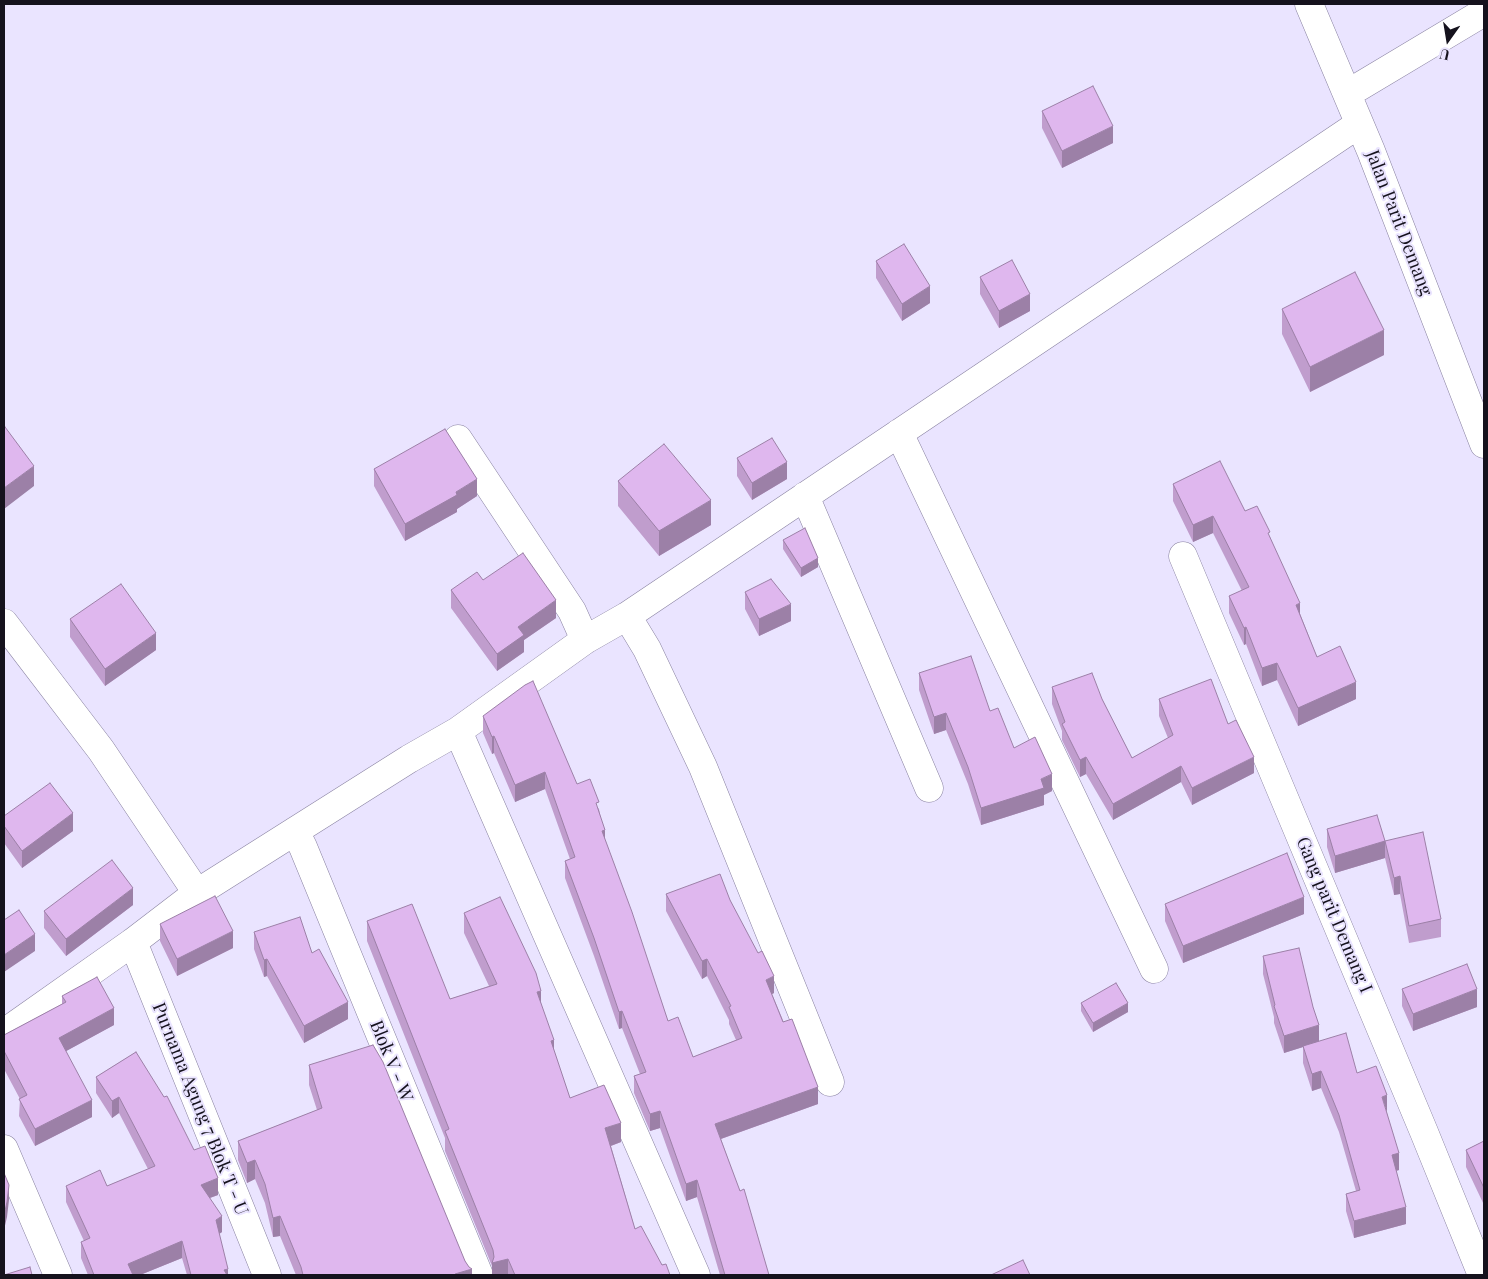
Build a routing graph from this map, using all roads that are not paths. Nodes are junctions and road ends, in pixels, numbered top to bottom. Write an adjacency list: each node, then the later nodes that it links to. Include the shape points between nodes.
1 (1309, 4): 3 (street, Jalan Parit Demang)
2 (1484, 12): 3 (street)
3 (1347, 94): 4 (street, Jalan Parit Demang)
4 (1359, 124): 5 (street); 7 (street, Jalan Parit Demang)
5 (899, 433): 8 (street); 18 (street)
6 (458, 439): 12 (street, via 572,610)
7 (1484, 444)
8 (805, 496): 10 (street); 14 (street)
9 (1183, 556): 26 (street, Gang parit Demang I)
10 (627, 616): 12 (street); 20 (street, via 647,649 704,767)
11 (4, 624): 16 (street, via 101,750)
12 (585, 640): 13 (street)
13 (458, 731): 15 (street, via 408,759); 25 (street)
14 (929, 788)
15 (299, 839): 16 (street); 24 (street, Blok V - W)
16 (197, 893): 17 (street)
17 (133, 942): 19 (street); 23 (street, Purnama Agung 7 Blok T - U)
18 (1154, 969)
19 (4, 1033)
20 (830, 1082)
21 (4, 1149): 22 (street)
22 (58, 1275)
23 (267, 1275)
24 (479, 1275)
25 (696, 1275)
26 (1482, 1275)

